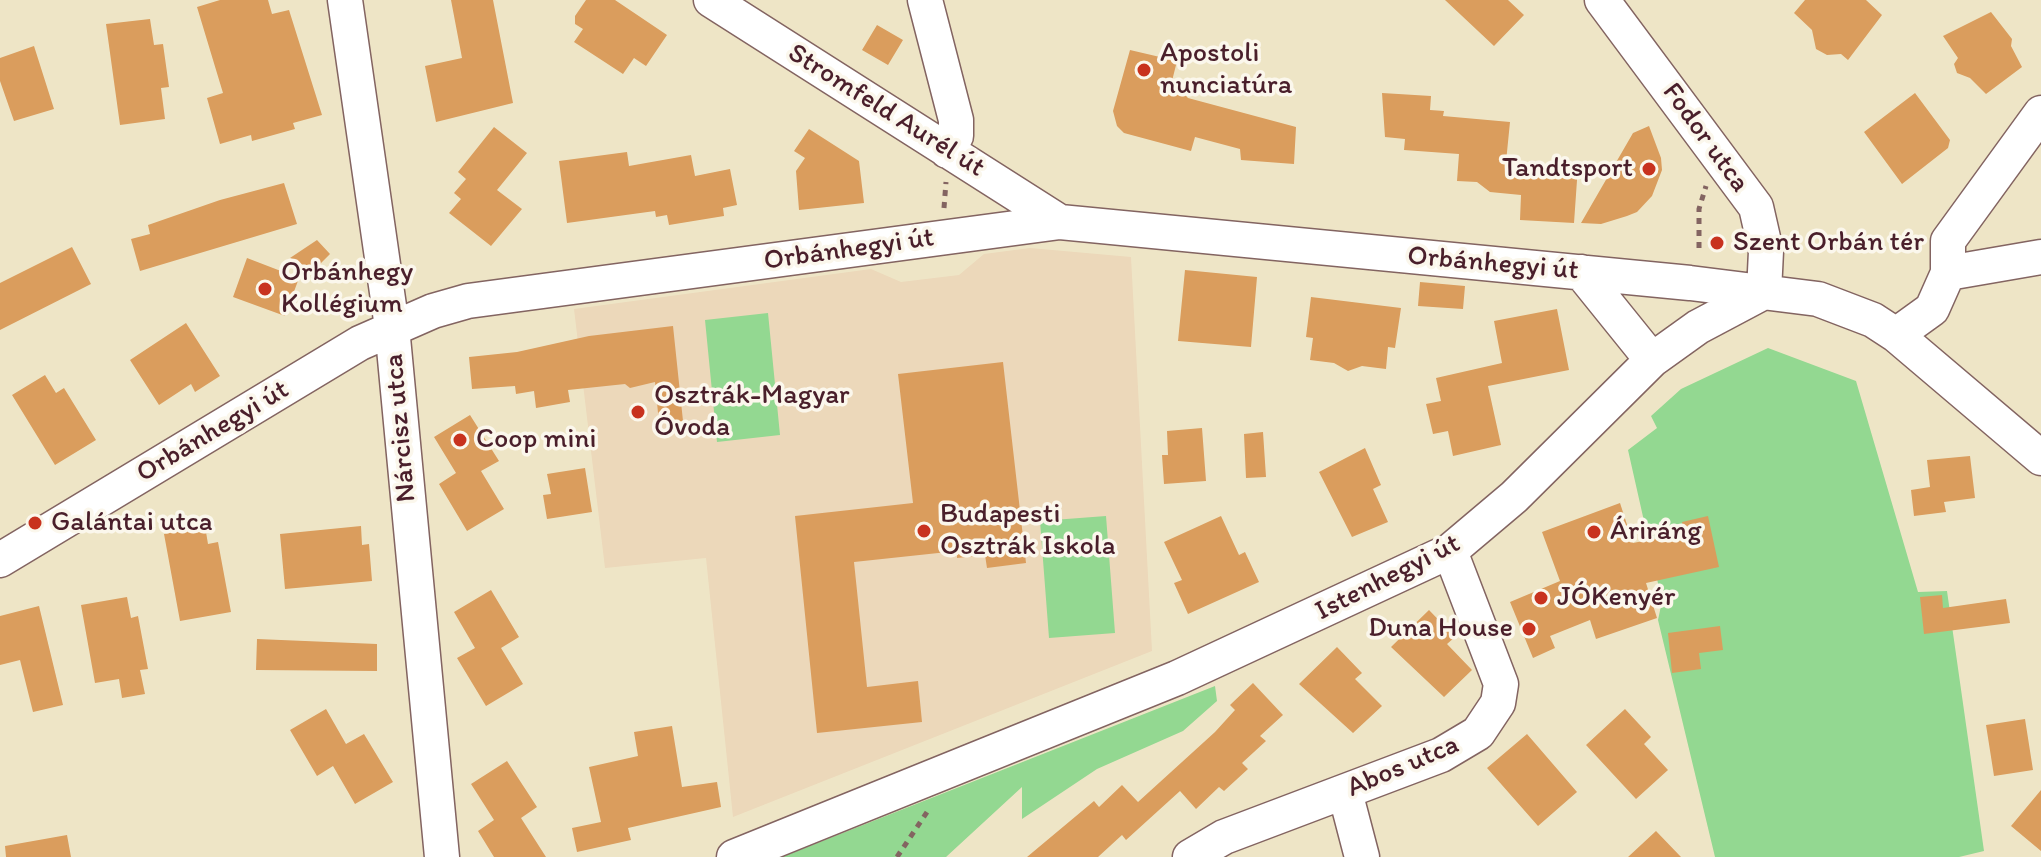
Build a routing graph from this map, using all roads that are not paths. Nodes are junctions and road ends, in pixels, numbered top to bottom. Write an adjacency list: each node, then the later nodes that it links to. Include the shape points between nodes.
1 (345, 0): 12 (street, Nárcisz utca)
2 (711, 0): 6 (street, Stromfeld Aurél út)
3 (925, 0): 6 (street, via 956,120 956,136)
4 (1602, 0): 11 (street, Fodor utca, via 1756,207 1766,251)
5 (2041, 113): 10 (street, via 1948,241)
6 (947, 151): 7 (street, Stromfeld Aurél út)
7 (1060, 222): 9 (street, Orbánhegyi út); 12 (street, Orbánhegyi út, via 468,301)
8 (2041, 257): 10 (street)
9 (1581, 272): 11 (street, Orbánhegyi út); 14 (street)
10 (1948, 273): 13 (street, via 1932,309)
11 (1764, 292): 13 (street, via 1842,306); 14 (street, Istenhegyi út, via 1698,327)
12 (392, 327): 17 (street, Orbánhegyi út); 19 (street, Nárcisz utca)
13 (1896, 335): 15 (street)
14 (1652, 360): 16 (street, Istenhegyi út, via 1514,497)
15 (2041, 458)
16 (1450, 551): 18 (street, Abos utca, via 1496,666 1501,684 1498,703 1478,733 1461,746); 20 (street, Istenhegyi út, via 1177,678)
17 (0, 560)
18 (1345, 792): 21 (street, Abos utca, via 1224,837); 22 (street)
19 (442, 857)
20 (734, 857)
21 (1190, 857)
22 (1362, 857)

